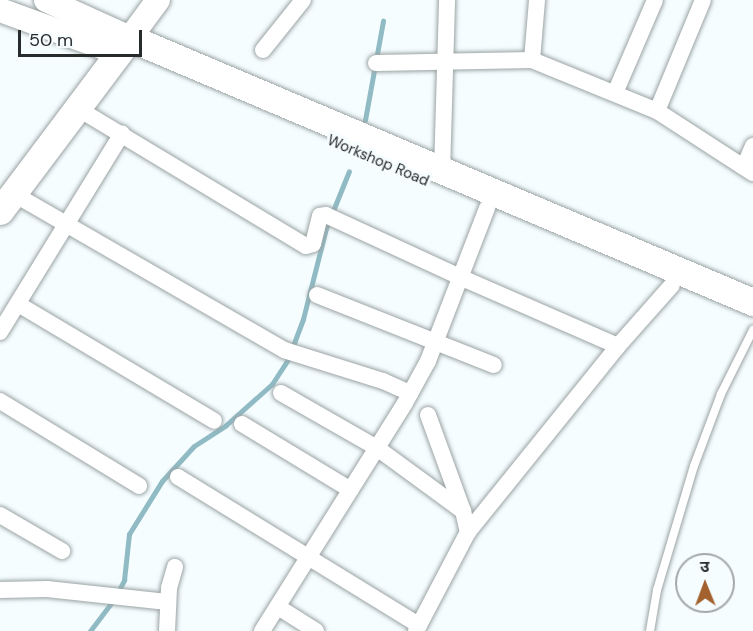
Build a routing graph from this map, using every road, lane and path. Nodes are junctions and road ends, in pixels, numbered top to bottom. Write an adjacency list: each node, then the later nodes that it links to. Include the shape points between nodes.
1 (158, 0): 9 (main road)
2 (303, 0): 10 (street)
3 (447, 0): 12 (street)
4 (537, 0): 11 (street)
5 (704, 0): 16 (street)
6 (51, 1): 9 (main road, Workshop Road)
7 (649, 1): 14 (street)
8 (0, 10): 9 (main road, Workshop Road)
9 (124, 46): 15 (main road); 20 (main road, Workshop Road); 22 (main road, Workshop Road)
10 (262, 50)
11 (532, 60): 12 (street); 14 (street)
12 (445, 61): 13 (street); 20 (street)
13 (376, 63)
14 (615, 93): 16 (street)
15 (77, 108): 17 (street); 21 (main road)
16 (657, 111): 19 (street)
17 (122, 134): 23 (street); 24 (street, via 306,246 313,244 320,216 331,217)
18 (753, 147): 19 (street)
19 (749, 170)
20 (442, 171): 27 (main road, Workshop Road)
21 (7, 203): 23 (street)
22 (487, 208): 24 (street); 25 (main road, Workshop Road)
23 (67, 224): 28 (street); 36 (street, via 290,353)
24 (460, 278): 32 (street); 33 (street)
25 (672, 285): 29 (main road, Workshop Road); 33 (street)
26 (317, 295): 32 (street)
27 (753, 302)
28 (18, 304): 31 (street); 39 (street)
29 (753, 319)
30 (753, 330): 58 (lane, via 721,394 694,466 657,590)
31 (0, 332)
32 (435, 342): 34 (street); 36 (street)
33 (618, 346): 47 (street)
34 (494, 365)
35 (280, 393): 41 (street)
36 (410, 393): 41 (street)
37 (0, 400): 43 (street)
38 (429, 415): 45 (street)
39 (214, 421)
40 (242, 424): 44 (street)
41 (377, 448): 44 (street); 45 (street)
42 (178, 477): 49 (street)
43 (139, 486)
44 (351, 490): 49 (street)
45 (463, 511): 47 (street)
46 (0, 515): 48 (street)
47 (468, 532): 54 (street)
48 (62, 551)
49 (310, 556): 53 (street); 54 (street)
50 (176, 567): 52 (street)
51 (0, 590): 52 (street, via 47,589)
52 (167, 602): 55 (street)
53 (278, 607): 56 (street); 57 (street)
54 (417, 628)
55 (167, 631)
56 (262, 631)
57 (316, 631)
58 (650, 631)

